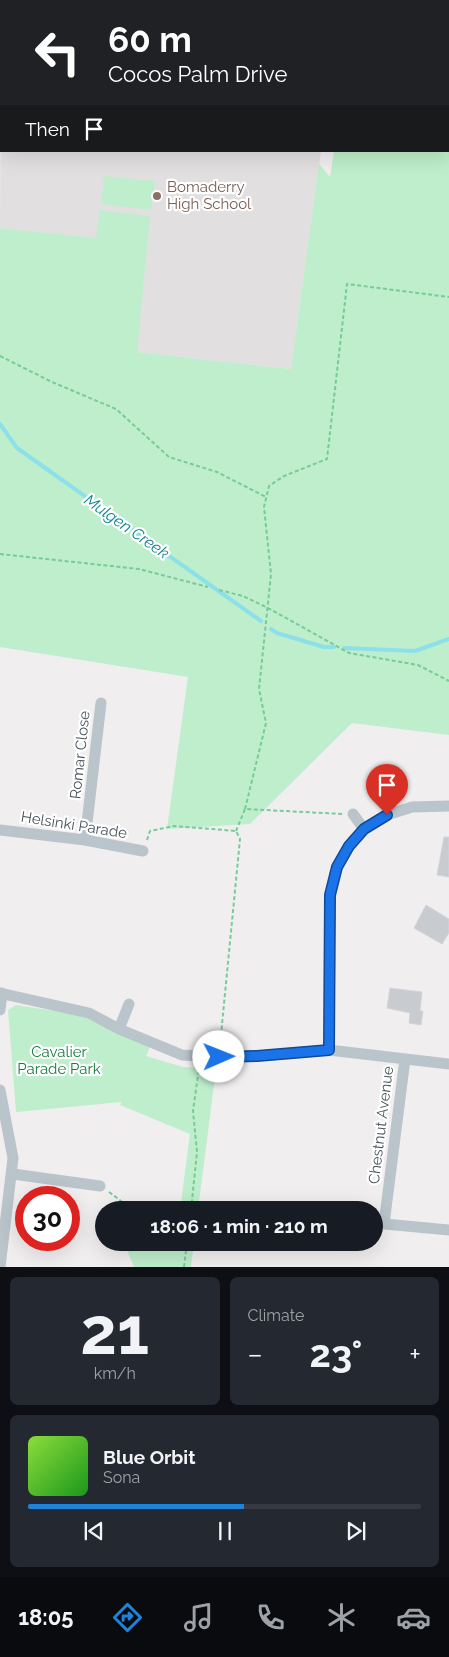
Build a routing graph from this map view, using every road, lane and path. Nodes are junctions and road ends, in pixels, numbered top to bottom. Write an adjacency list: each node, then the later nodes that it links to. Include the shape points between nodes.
1 (449, 297): 3 (path, via 347,284 327,458 308,464 268,486)
2 (0, 356): 3 (path, via 116,410 169,457 217,472)
3 (266, 497): 7 (path, via 264,507 272,574)
4 (0, 554): 5 (path, via 138,570)
5 (208, 587)
6 (218, 590): 7 (path, via 243,596)
7 (268, 608): 8 (path, via 349,653 418,665); 11 (path, via 259,689 266,723)
8 (449, 681)
9 (101, 702): 16 (street, Romar Close)
10 (449, 806): 13 (street, via 412,807 387,815)
11 (245, 809): 12 (path); 15 (path)
12 (353, 814): 13 (street)
13 (364, 829): 22 (street, via 337,867 330,895)
14 (0, 830): 16 (street, Helsinki Parade)
15 (236, 831): 17 (path, via 162,828 150,831); 24 (path, via 240,839)
16 (85, 840): 17 (street, Helsinki Parade)
17 (143, 851)
18 (1, 993): 20 (street); 21 (street, via 89,1013)
19 (129, 1004): 21 (street)
20 (0, 1010)
21 (119, 1030): 23 (street, via 182,1055)
22 (329, 1050): 24 (street); 25 (street)
23 (201, 1056): 24 (street); 32 (path, via 193,1111 197,1152)
24 (219, 1057)
25 (405, 1060): 26 (street); 33 (street, Chestnut Avenue)
26 (449, 1064)
27 (0, 1090): 28 (street)
28 (3, 1120): 29 (street, via 12,1143)
29 (13, 1174): 30 (street); 37 (street)
30 (100, 1186): 31 (path)
31 (121, 1201)
32 (192, 1201)
33 (383, 1201)
34 (383, 1223): 35 (street, Chestnut Avenue)
35 (449, 1230)
36 (186, 1251): 38 (path)
37 (0, 1267)
38 (184, 1267)

